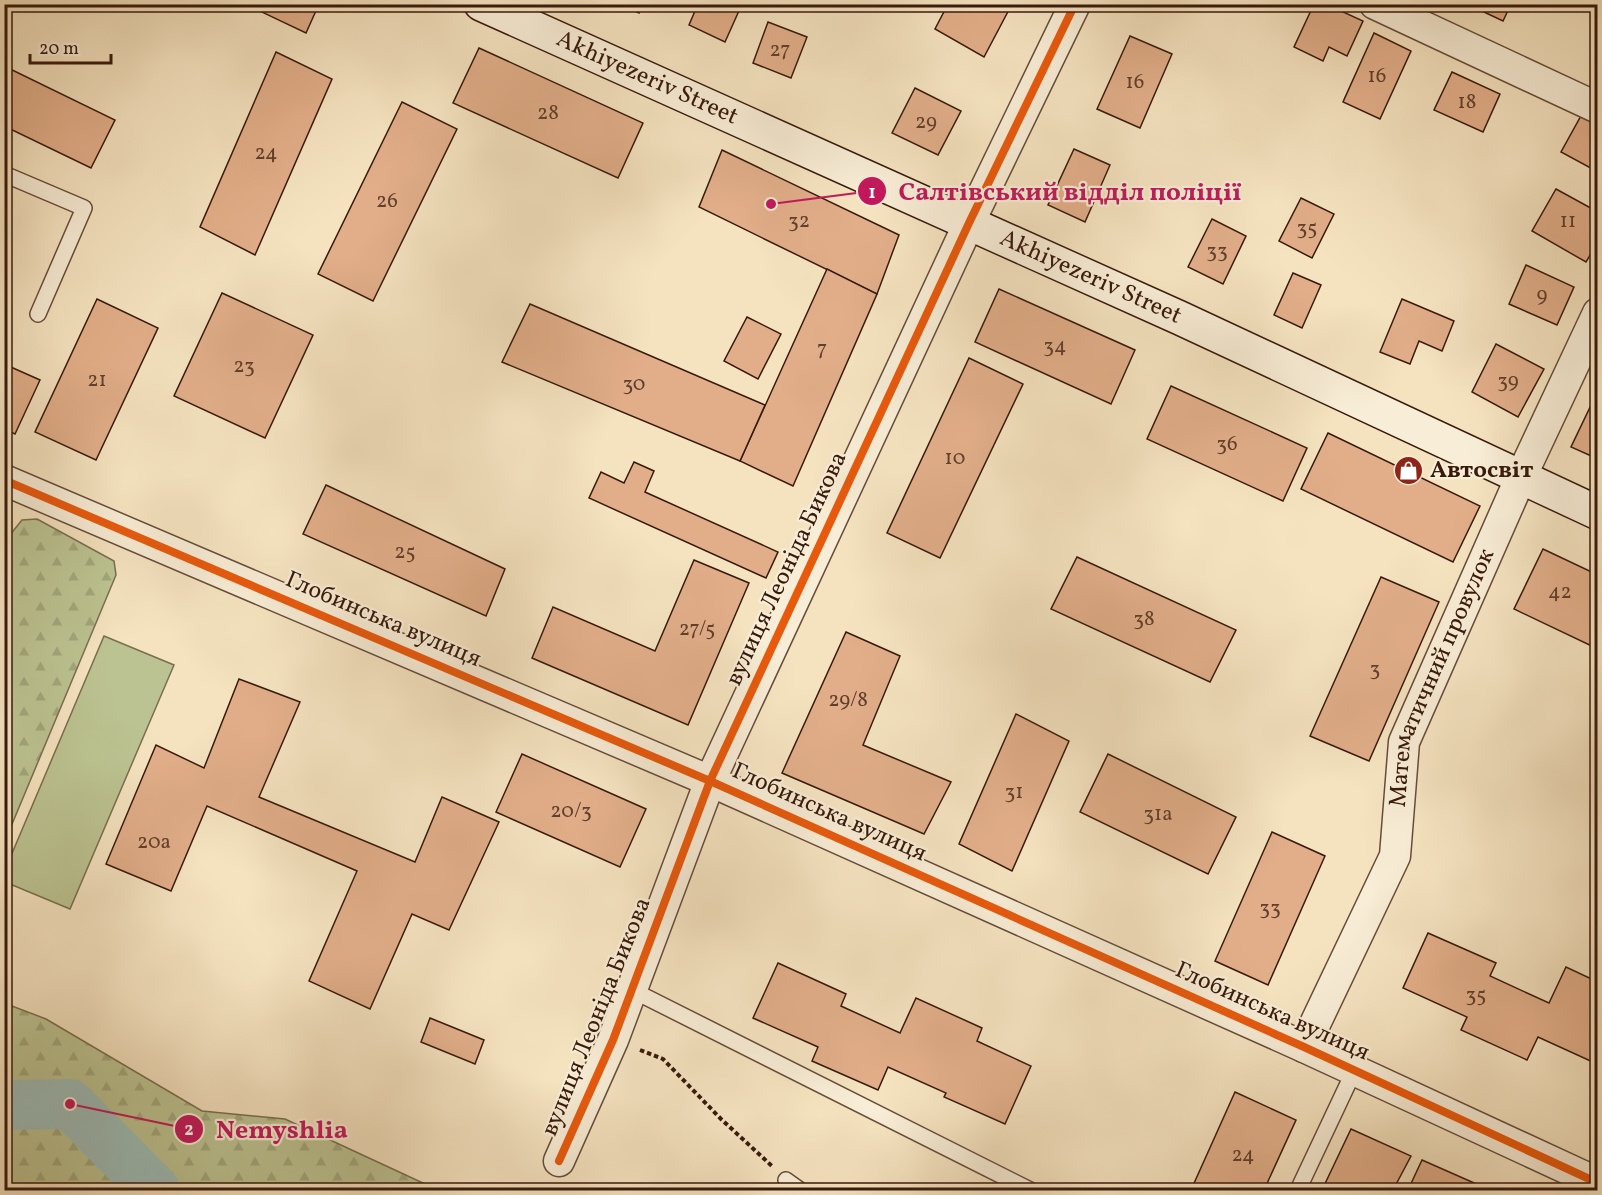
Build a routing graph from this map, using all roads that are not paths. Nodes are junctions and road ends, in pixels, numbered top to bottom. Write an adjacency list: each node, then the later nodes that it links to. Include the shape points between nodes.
1 (481, 4): 6 (main road, Akhiyezeriv Street)
2 (1075, 4): 6 (street, вулиця Леоніда Бикова)
3 (1375, 4): 4 (street)
4 (1598, 108)
5 (4, 174): 8 (lane, via 84,207)
6 (969, 223): 9 (main road, Akhiyezeriv Street); 12 (street, вулиця Леоніда Бикова)
7 (1598, 313): 9 (street, Математичний провулок)
8 (38, 314)
9 (1520, 479): 11 (main road, Akhiyezeriv Street); 14 (street, Математичний провулок, via 1404,742 1395,856)
10 (4, 480): 12 (street, Глобинська вулиця)
11 (1598, 513)
12 (710, 781): 13 (street, вулиця Леоніда Бикова); 14 (street, Глобинська вулиця)
13 (632, 990): 16 (street, вулиця Леоніда Бикова); 20 (lane)
14 (1304, 1047): 15 (street, Глобинська вулиця)
15 (1354, 1071): 18 (street, Глобинська вулиця); 21 (lane)
16 (559, 1161)
17 (786, 1180): 19 (lane)
18 (1598, 1184)
19 (800, 1191)
20 (1030, 1191)
21 (1298, 1191)

